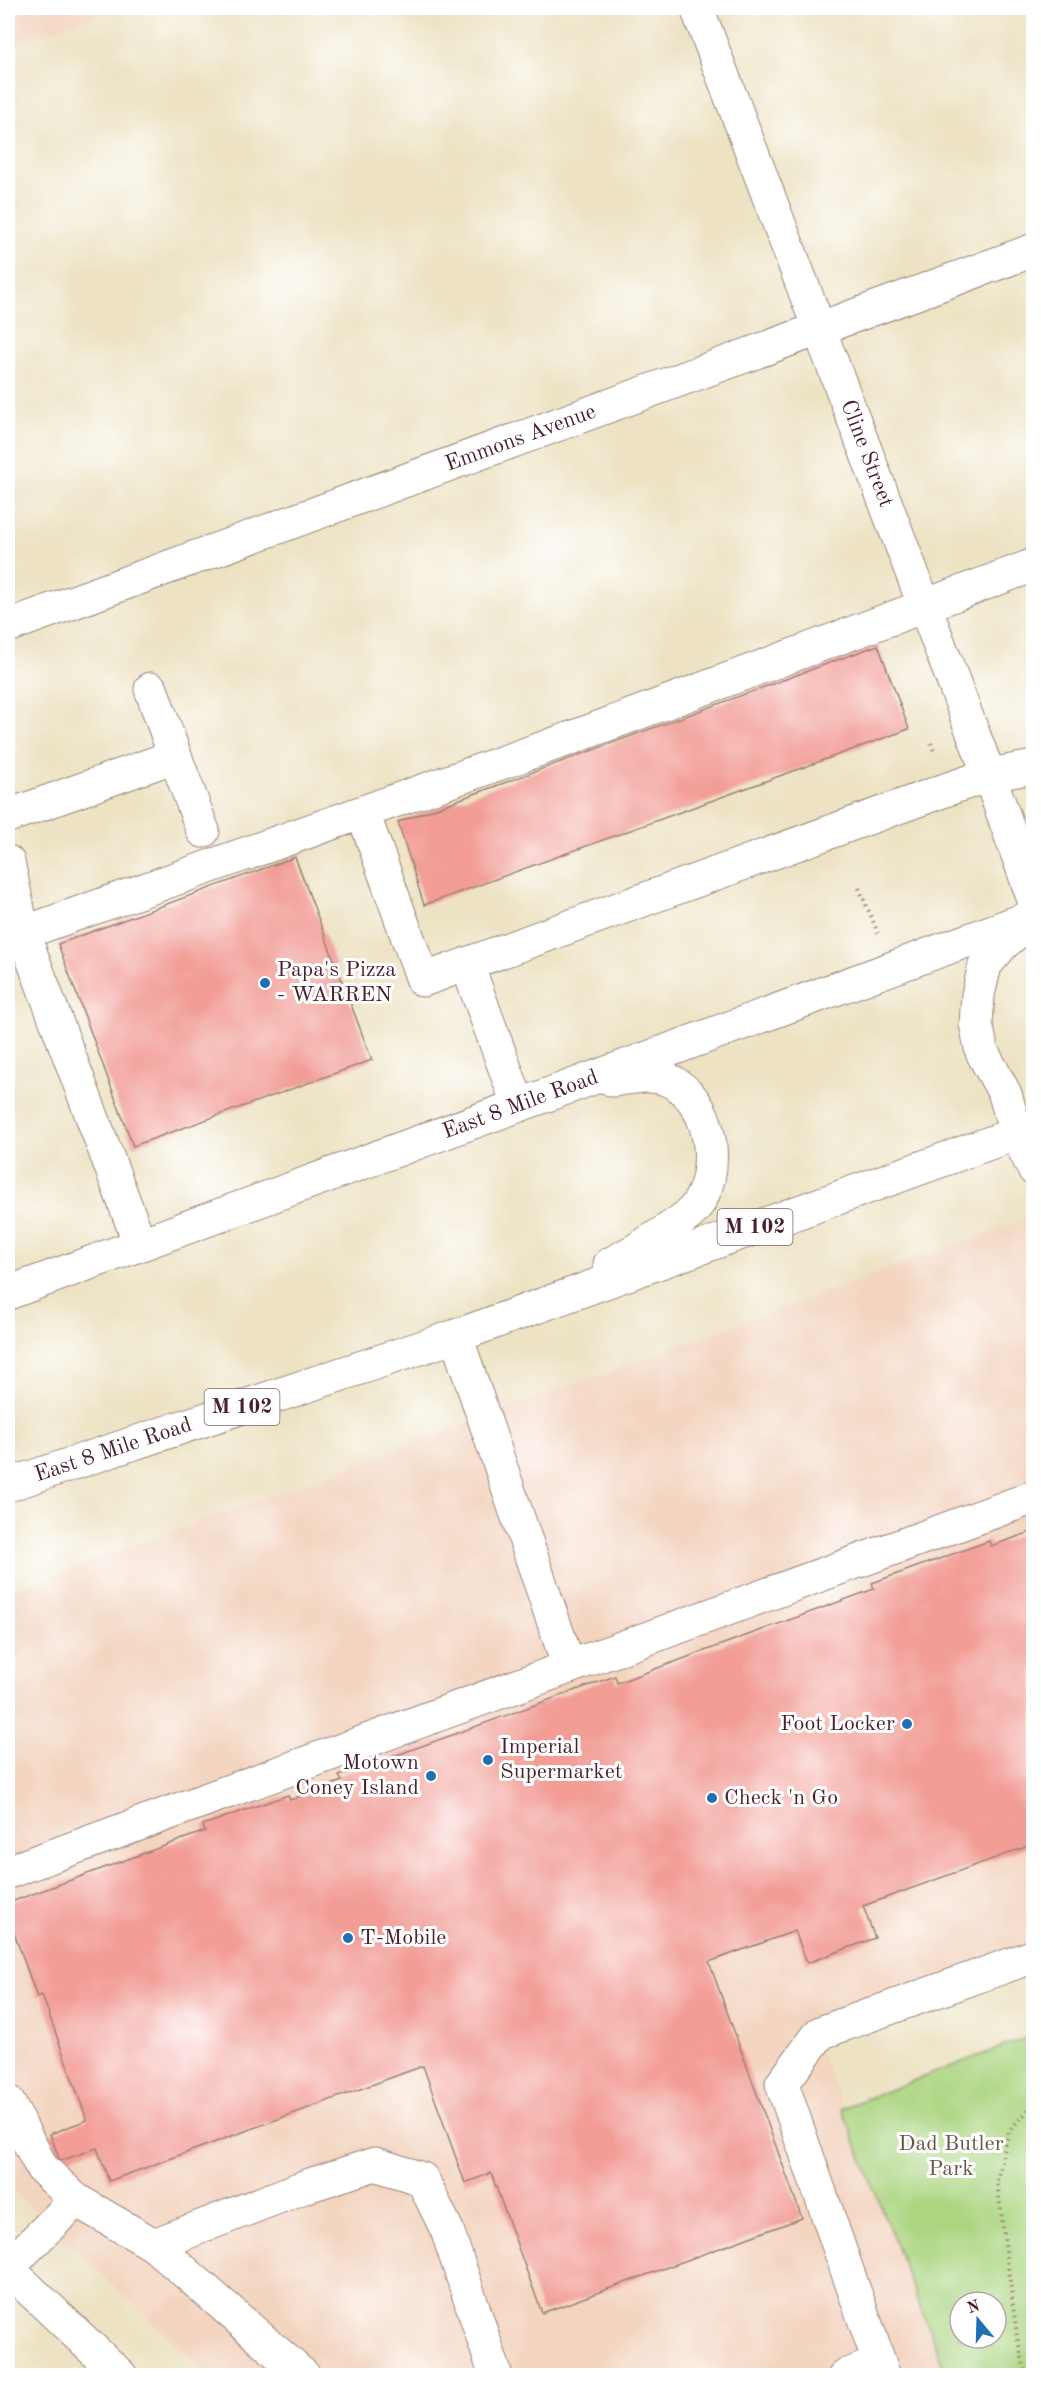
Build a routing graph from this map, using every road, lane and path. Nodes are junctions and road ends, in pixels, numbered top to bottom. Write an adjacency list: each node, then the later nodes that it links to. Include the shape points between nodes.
1 (697, 8): 3 (main road, Cline Street)
2 (1034, 250): 3 (main road, Emmons Avenue)
3 (818, 329): 5 (main road, Cline Street); 6 (main road, Emmons Avenue)
4 (1034, 565): 5 (main road)
5 (924, 607): 10 (main road, Cline Street); 11 (main road)
6 (8, 626)
7 (151, 689): 8 (main road)
8 (175, 756): 12 (main road); 13 (main road)
9 (1034, 767): 10 (main road)
10 (989, 775): 16 (main road, Cline Street); 20 (main road)
11 (363, 813): 19 (main road); 20 (main road, via 423,980)
12 (8, 816)
13 (203, 831)
14 (8, 862): 19 (main road)
15 (859, 888): 17 (path)
16 (1034, 900)
17 (866, 905)
18 (1034, 917): 21 (main road, East 8 Mile Road); 22 (main road, via 985,965 976,1024 982,1052)
19 (23, 933): 24 (main road)
20 (467, 964): 21 (main road)
21 (518, 1104): 24 (main road, East 8 Mile Road); 26 (main road, via 593,1083 650,1075 676,1084 696,1106 708,1134 711,1169 704,1193 693,1210 624,1258)
22 (1025, 1130): 23 (main road); 26 (main road, East 8 Mile Road / M 102)
23 (1034, 1169)
24 (140, 1244): 25 (main road, East 8 Mile Road)
25 (8, 1293)
26 (466, 1332): 27 (main road, East 8 Mile Road / M 102); 29 (main road)
27 (8, 1485)
28 (1034, 1497): 29 (main road)
29 (569, 1667): 30 (main road)
30 (8, 1872)
31 (1034, 1956): 37 (main road, via 820,2033 782,2085)
32 (8, 2102): 34 (main road, via 42,2168)
33 (1034, 2104): 42 (path, via 1009,2131 997,2181 1017,2336)
34 (76, 2200): 35 (main road); 36 (main road)
35 (154, 2244): 39 (main road); 40 (main road, via 375,2164 422,2179 447,2230)
36 (8, 2268): 38 (main road)
37 (881, 2369): 41 (main road)
38 (121, 2376)
39 (304, 2376)
40 (496, 2376)
41 (845, 2376)
42 (1026, 2376)

